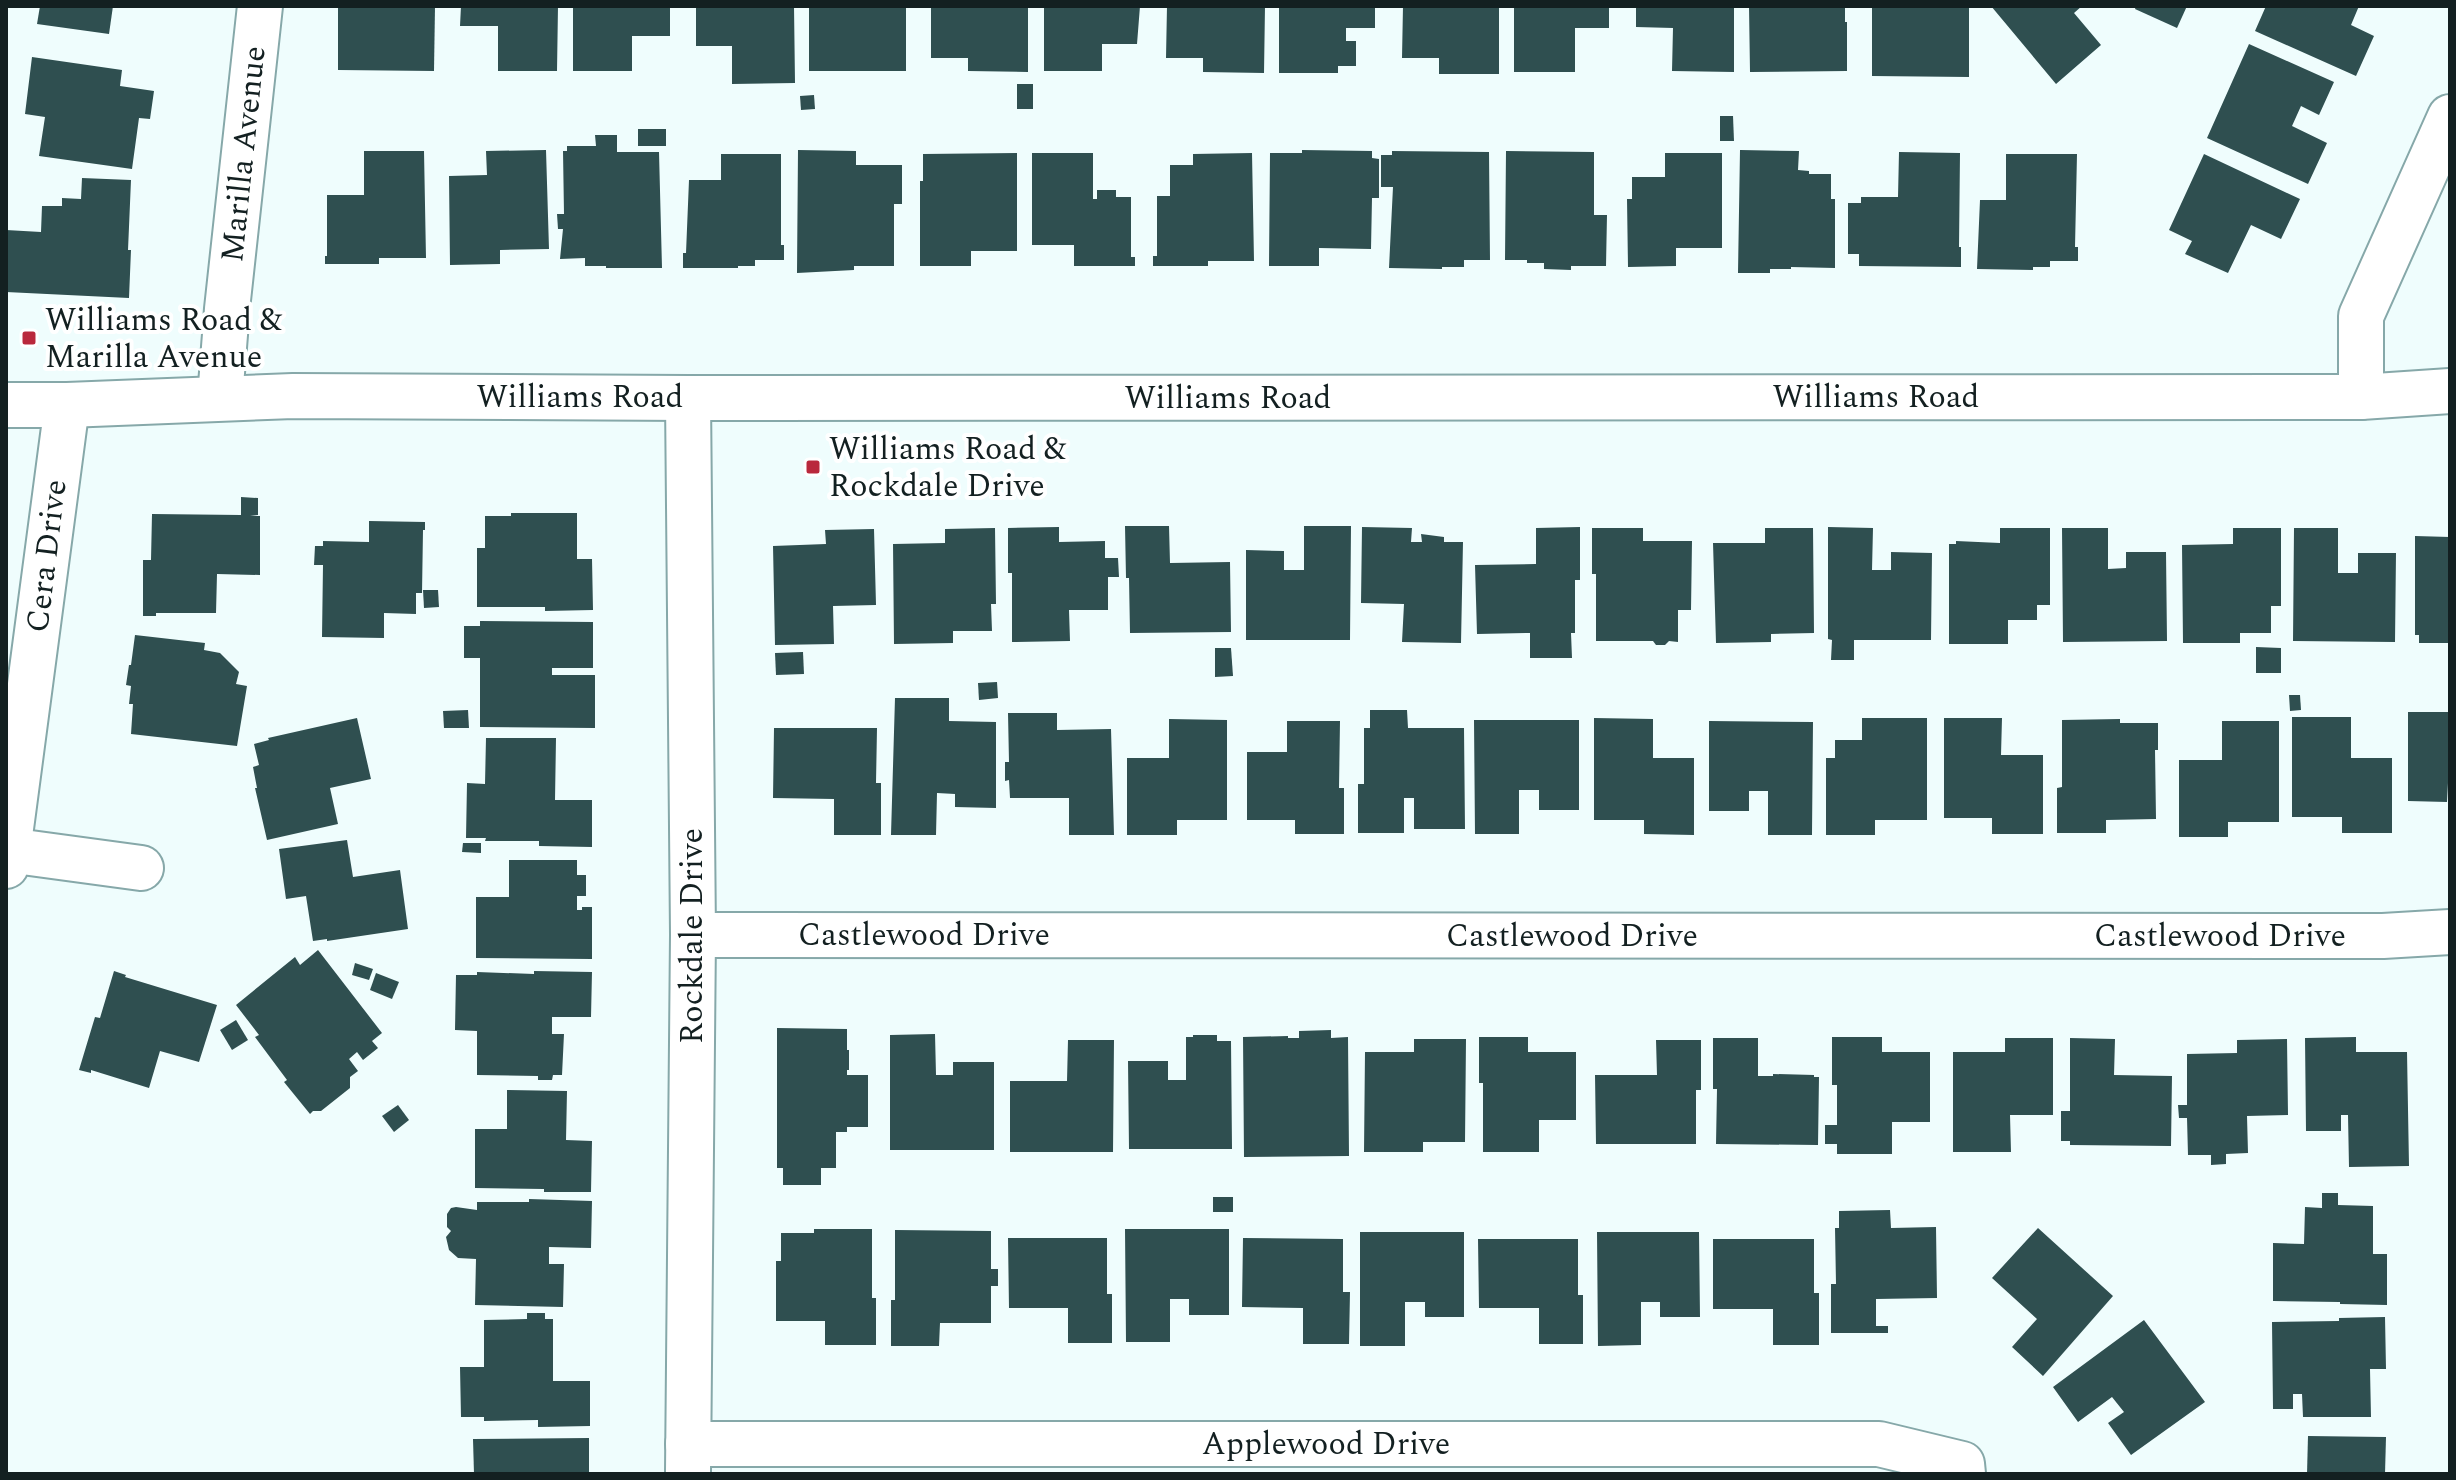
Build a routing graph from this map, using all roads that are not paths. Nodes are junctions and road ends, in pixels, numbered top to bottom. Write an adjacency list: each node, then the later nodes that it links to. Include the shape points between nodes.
1 (260, 6): 5 (street, Marilla Avenue)
2 (2450, 117): 4 (street, via 2361,316)
3 (2450, 391): 4 (street, Williams Road)
4 (2361, 397): 6 (street, Williams Road)
5 (220, 398): 6 (street, Williams Road); 8 (street, Williams Road)
6 (688, 398): 12 (street, Rockdale Drive)
7 (6, 405): 8 (street, Williams Road)
8 (67, 405): 9 (street, Cera Drive)
9 (7, 858): 10 (street, Cera Drive)
10 (141, 868)
11 (2450, 932): 12 (street, Castlewood Drive)
12 (693, 935): 13 (street, Rockdale Drive)
13 (688, 1459): 14 (street, Applewood Drive, via 1879,1444)
14 (1963, 1469)

